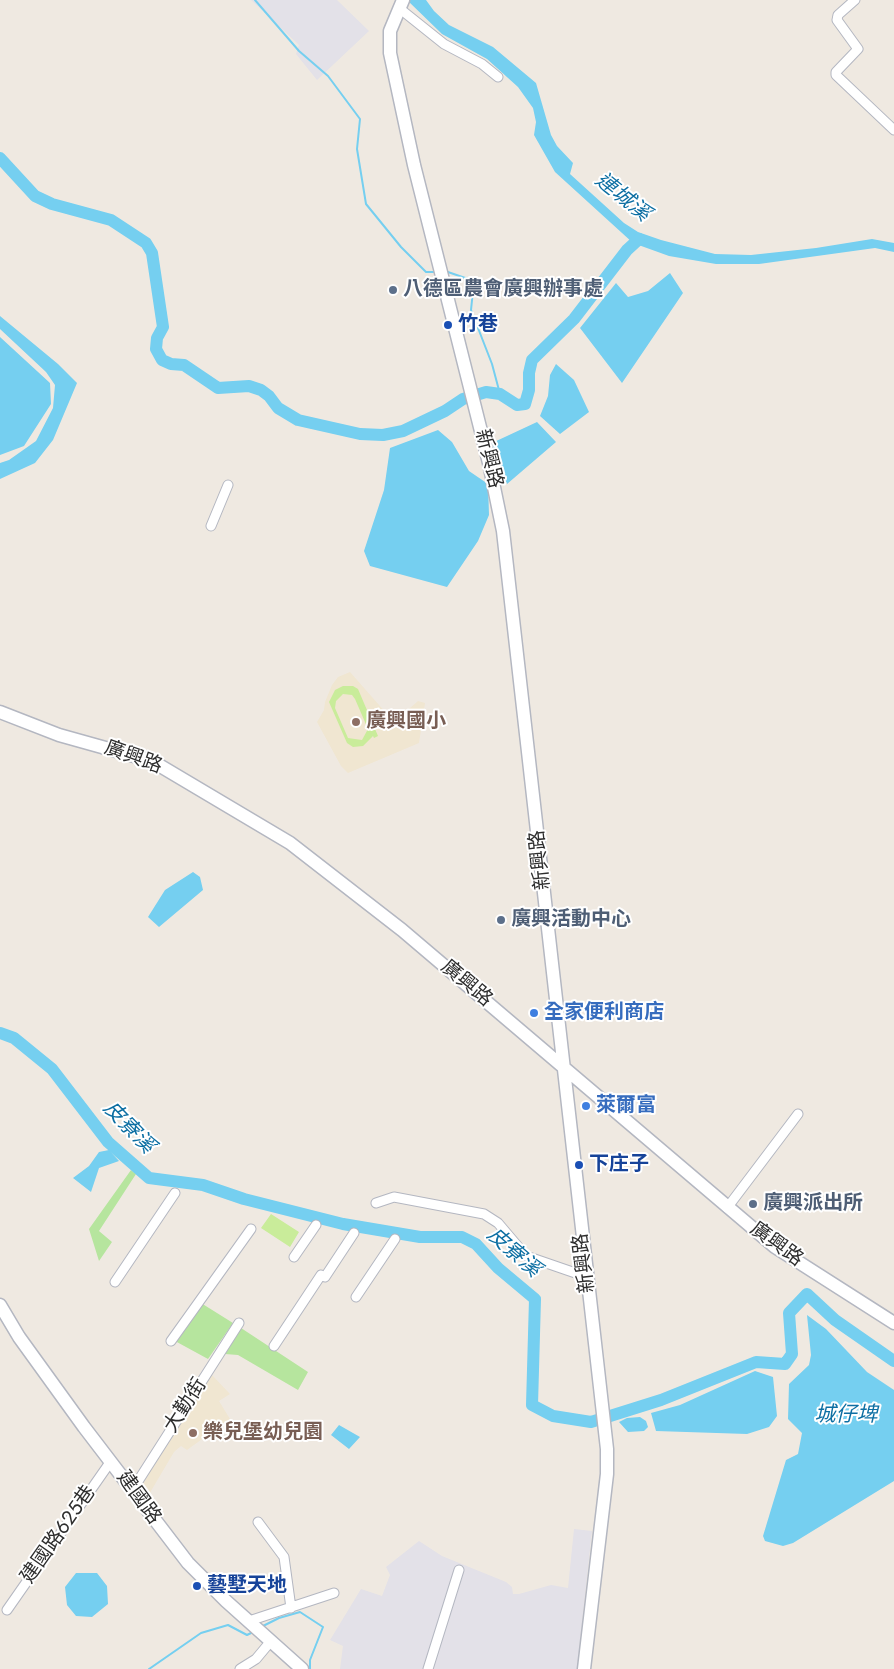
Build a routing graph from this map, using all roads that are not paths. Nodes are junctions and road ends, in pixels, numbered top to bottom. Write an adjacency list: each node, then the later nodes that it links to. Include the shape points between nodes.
1 (855, 0): 4 (street, via 838,15 837,20 858,49 836,75)
2 (401, 2): 3 (street, via 444,44 482,64); 8 (street, 新興路, via 390,31 390,53 414,165 496,489 503,531)
3 (498, 77)
4 (894, 130)
5 (228, 485): 6 (street)
6 (211, 526)
7 (0, 712): 8 (street, 廣興路, via 59,735 152,761 290,842 402,930)
8 (564, 1068): 12 (street, 廣興路); 18 (street, 新興路)
9 (798, 1114): 12 (street)
10 (175, 1193): 19 (street)
11 (376, 1203): 18 (street, via 394,1197 484,1214 498,1223 526,1256)
12 (727, 1208): 23 (street, 廣興路, via 775,1248)
13 (316, 1225): 17 (street)
14 (251, 1229): 24 (street)
15 (354, 1233): 25 (street)
16 (394, 1239): 20 (street)
17 (294, 1257)
18 (587, 1277): 38 (street, 新興路, via 607,1474)
19 (114, 1282)
20 (356, 1297)
21 (0, 1305): 26 (street, 建國路, via 19,1337)
22 (239, 1323): 27 (street, 大勤街)
23 (894, 1323)
24 (171, 1341)
25 (274, 1346)
26 (111, 1460): 27 (street, 建國路); 32 (street, 建國路625巷)
27 (133, 1489): 33 (street, 建國路, via 188,1563)
28 (258, 1522): 31 (street, via 284,1557)
29 (459, 1570): 37 (street)
30 (334, 1593): 31 (street)
31 (291, 1608): 33 (street)
32 (7, 1610)
33 (255, 1627): 34 (street, 建國路)
34 (271, 1641): 35 (street, via 256,1659); 36 (street, 建國路)
35 (240, 1669)
36 (302, 1669)
37 (428, 1669)
38 (584, 1669)

